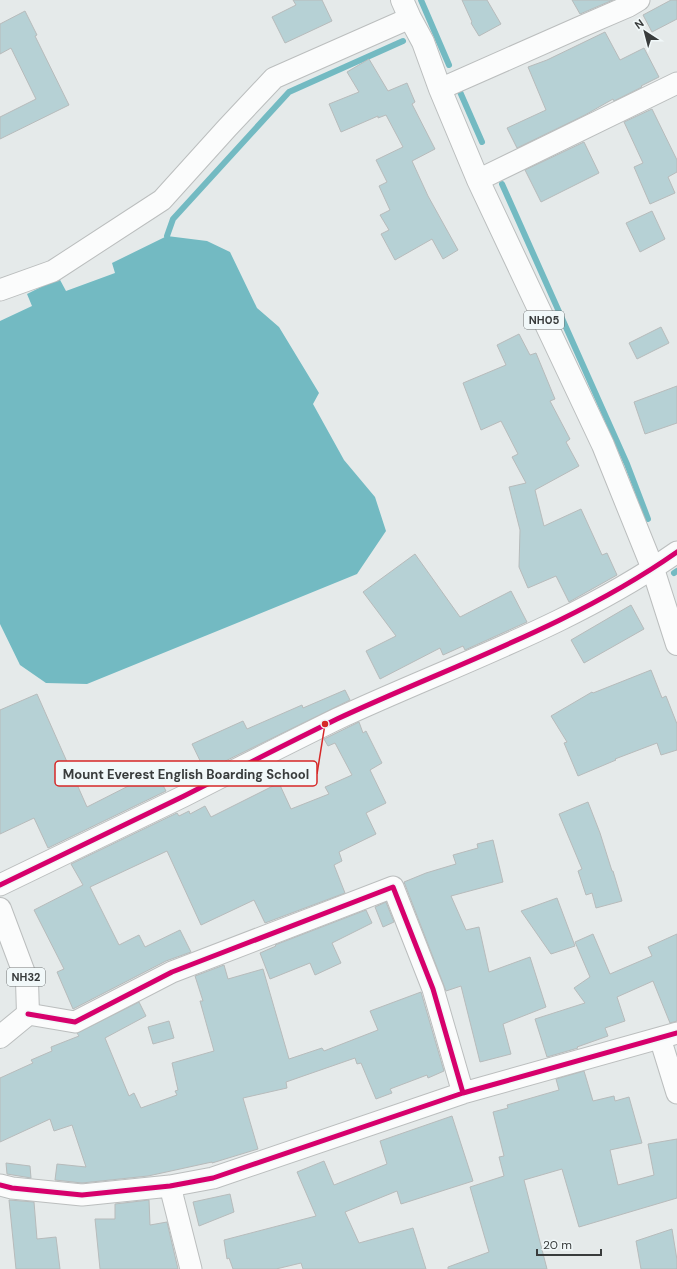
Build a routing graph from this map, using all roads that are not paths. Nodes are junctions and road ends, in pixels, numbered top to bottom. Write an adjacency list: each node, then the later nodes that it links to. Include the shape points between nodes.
1 (639, 0): 4 (street)
2 (406, 9): 4 (main road, NH05, via 423,42); 6 (street, via 274,78 162,200 53,271)
3 (677, 83): 5 (street)
4 (440, 89): 5 (main road, NH05)
5 (478, 180): 8 (main road, NH05, via 603,445)
6 (0, 290)
7 (677, 552): 8 (street)
8 (653, 569): 9 (main road, NH05); 10 (street, via 571,614 476,659 337,719)
9 (677, 644)
10 (0, 885)
11 (0, 909): 12 (main road, NH32, via 27,980)
12 (28, 1014): 14 (main road); 15 (street, via 75,1022 172,972 393,887 433,989)
13 (669, 1035): 15 (street); 16 (street)
14 (0, 1037)
15 (463, 1093): 18 (street, via 213,1178)
16 (677, 1093)
17 (0, 1185): 18 (street, via 82,1195)
18 (170, 1186): 19 (street)
19 (191, 1269)

